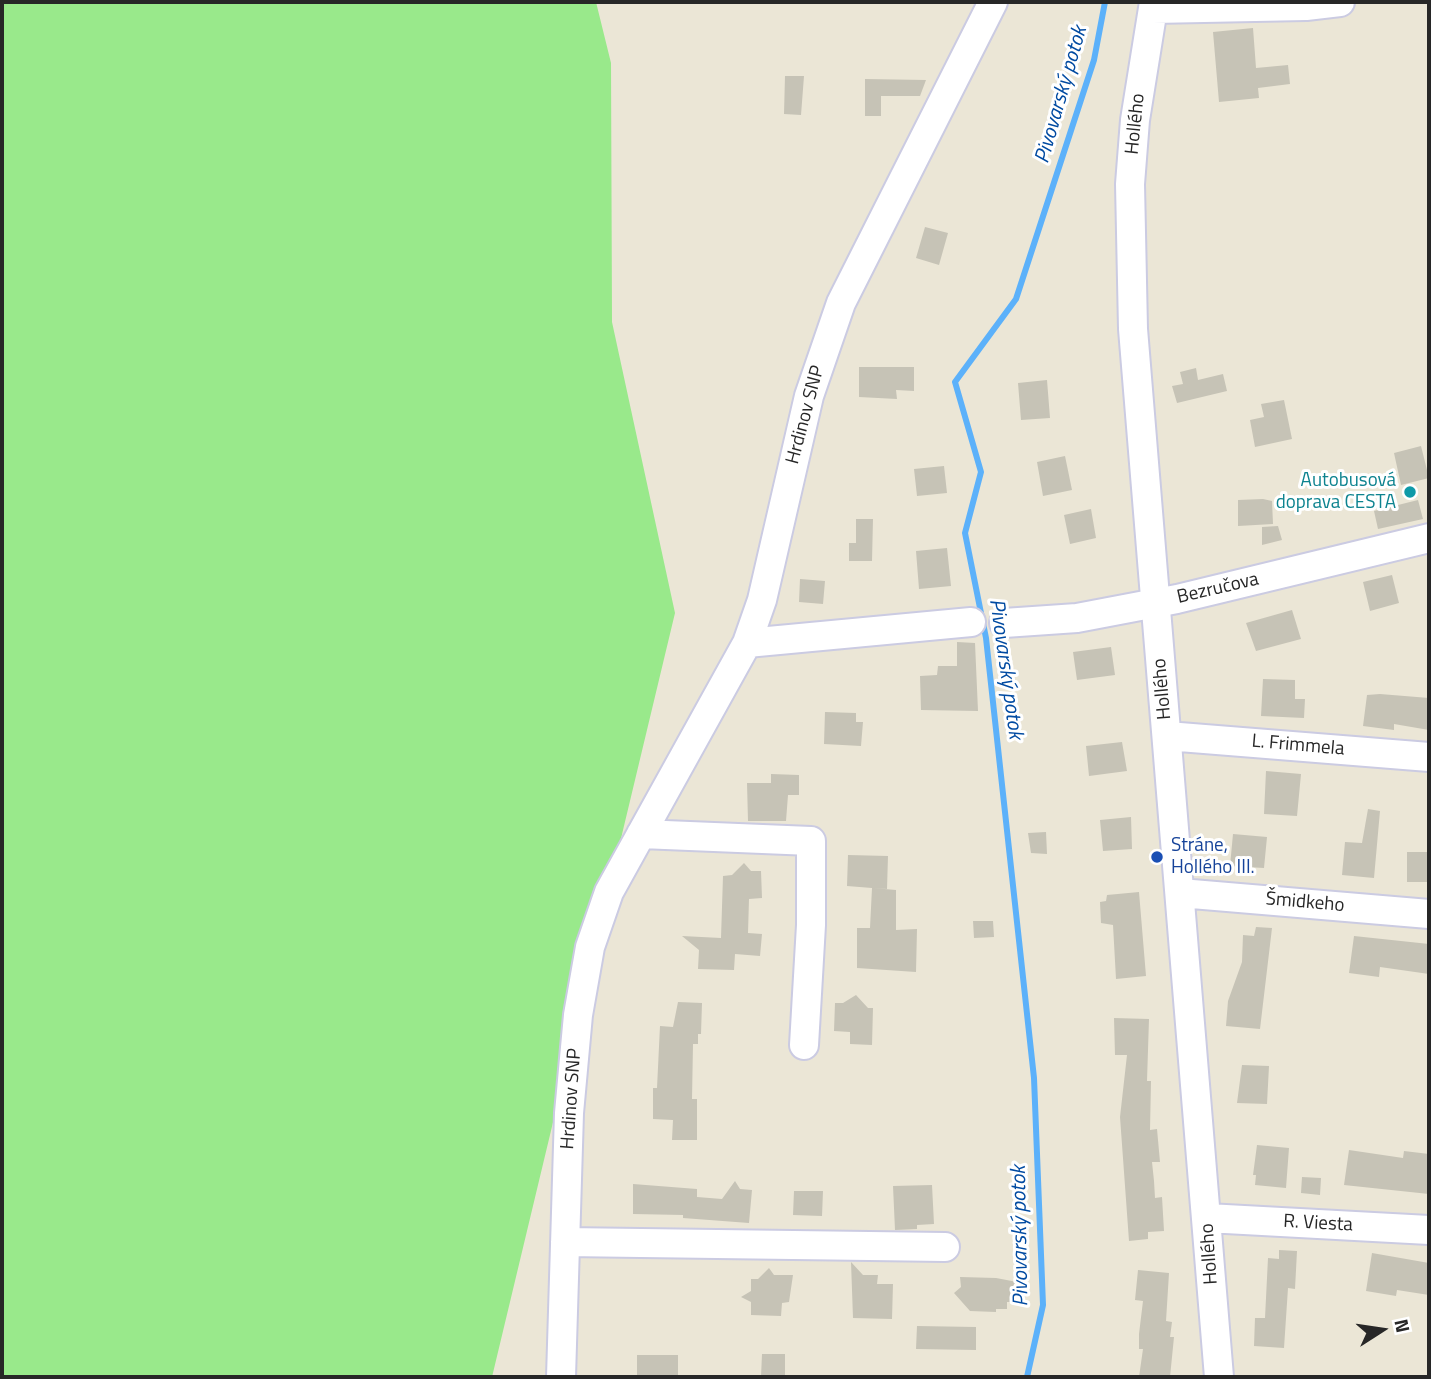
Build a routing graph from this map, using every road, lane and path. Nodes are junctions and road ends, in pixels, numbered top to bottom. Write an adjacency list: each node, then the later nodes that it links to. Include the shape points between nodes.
1 (993, 2): 8 (street, Hrdinov SNP, via 841,303 808,396 762,600)
2 (1340, 2): 3 (street)
3 (1153, 5): 5 (street, Hollého, via 1135,120 1129,256)
4 (1429, 538): 5 (street, Bezručova)
5 (1156, 602): 7 (street, Bezručova, via 1077,618); 9 (street, Hollého)
6 (971, 622): 8 (street)
7 (1004, 623)
8 (747, 643): 11 (street, Hrdinov SNP)
9 (1167, 736): 10 (street, L. Frimmela); 12 (street, Hollého)
10 (1429, 757)
11 (641, 834): 14 (street, via 811,841); 17 (street, Hrdinov SNP, via 609,892 590,947 569,1113)
12 (1180, 893): 13 (street, Šmidkeho); 15 (street, Hollého)
13 (1429, 914)
14 (804, 1045)
15 (1208, 1218): 16 (street, R. Viesta); 20 (street, Hollého)
16 (1429, 1230)
17 (565, 1241): 18 (street); 19 (street, Hrdinov SNP)
18 (945, 1247)
19 (561, 1377)
20 (1219, 1377)

